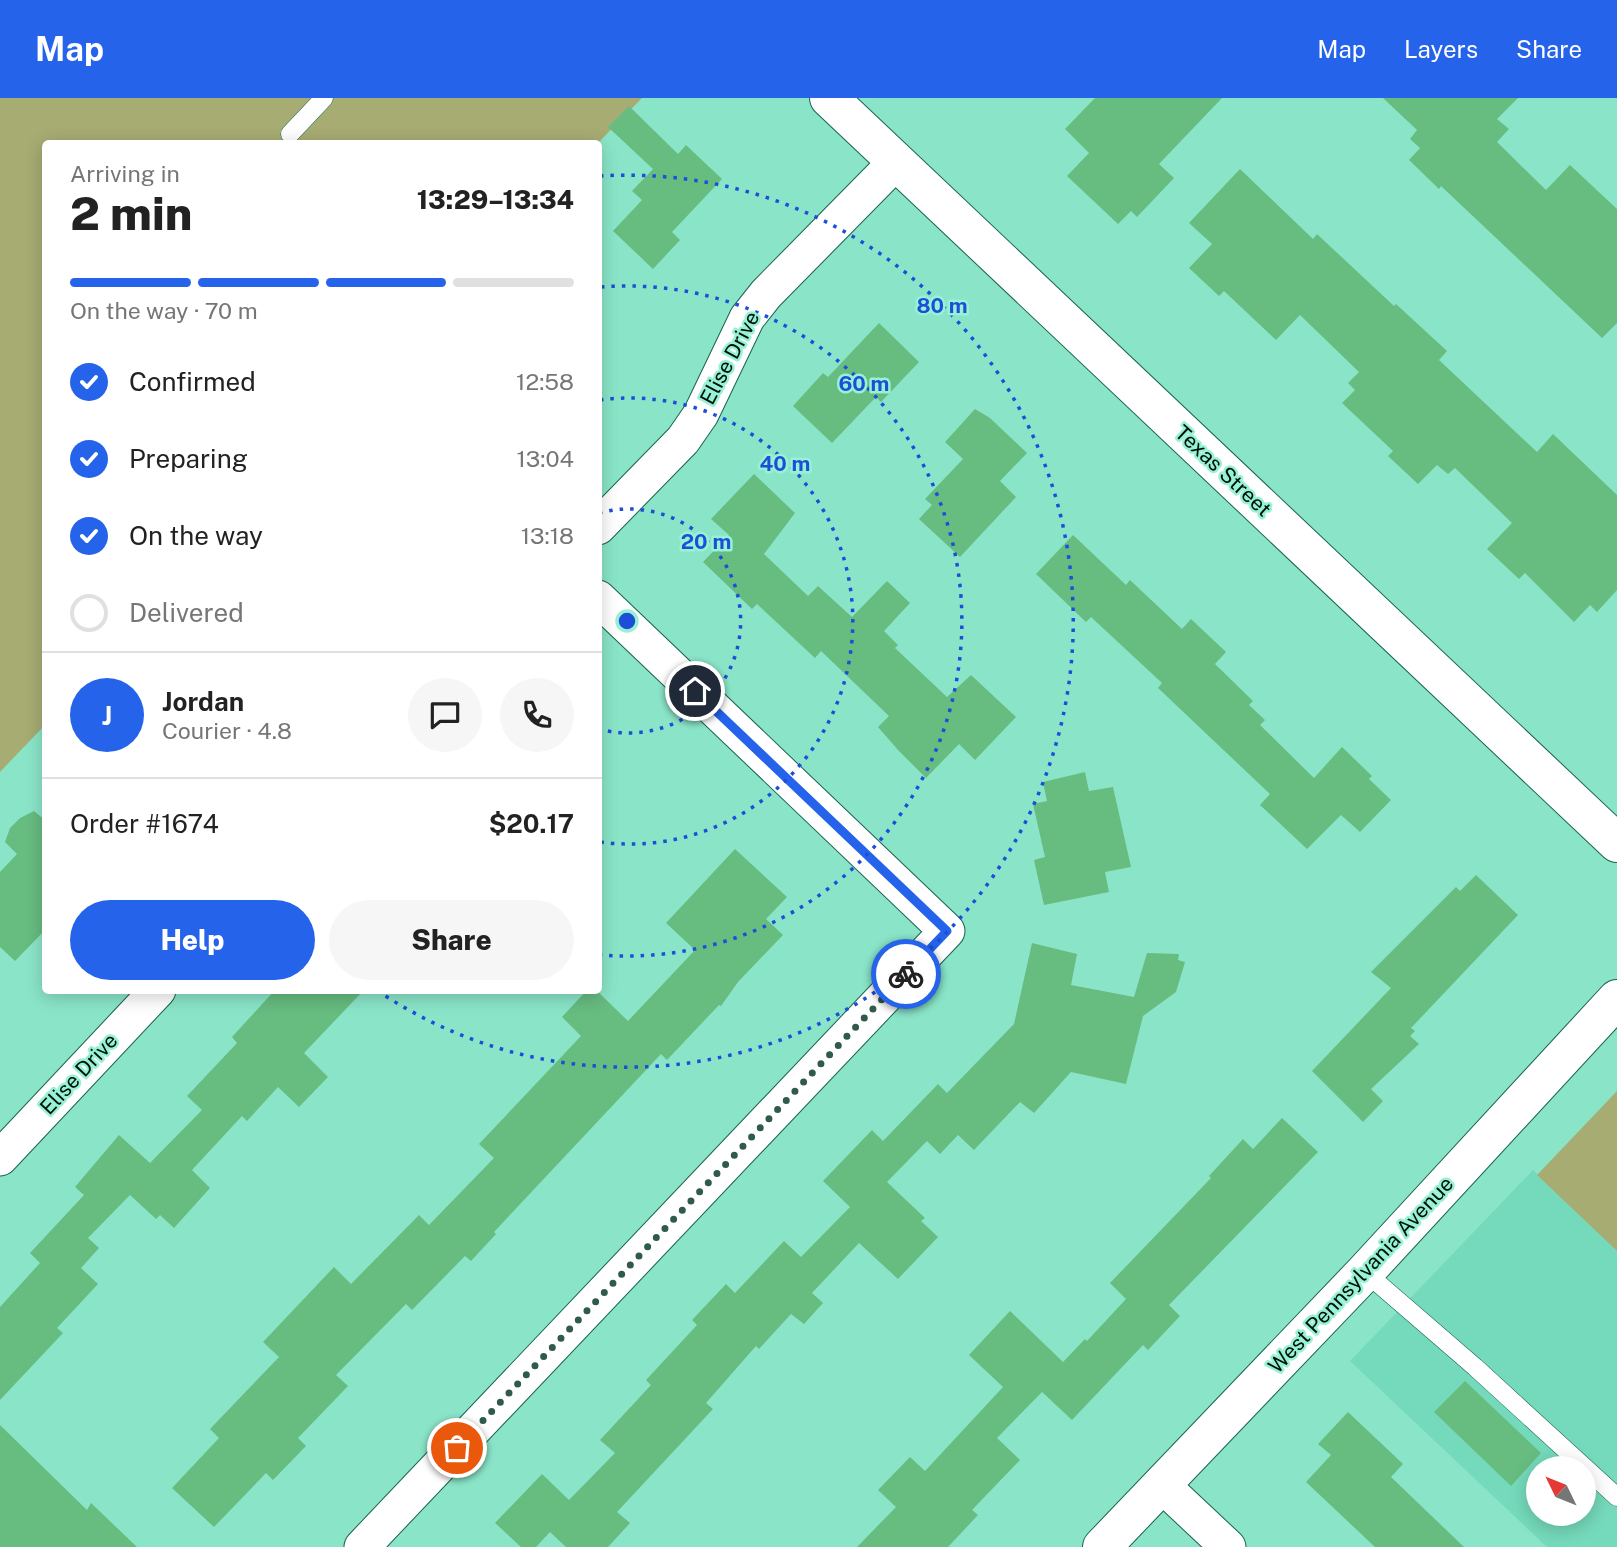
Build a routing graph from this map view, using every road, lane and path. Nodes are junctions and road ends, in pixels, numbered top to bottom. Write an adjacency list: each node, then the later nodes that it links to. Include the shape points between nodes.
1 (324, 98): 3 (lane)
2 (829, 98): 4 (street, Texas Street)
3 (290, 134)
4 (896, 162): 5 (street, Elise Drive, via 766,294 747,318 701,414 683,440); 7 (street, Texas Street)
5 (602, 523)
6 (602, 602): 14 (street, via 947,931)
7 (1617, 843)
8 (154, 994): 10 (street, Elise Drive)
9 (1617, 999): 11 (street, West Pennsylvania Avenue)
10 (0, 1158)
11 (1365, 1272): 12 (street, West Pennsylvania Avenue); 13 (lane)
12 (1162, 1485): 15 (street, West Pennsylvania Avenue); 16 (street)
13 (1617, 1497)
14 (362, 1547)
15 (1102, 1547)
16 (1228, 1547)

